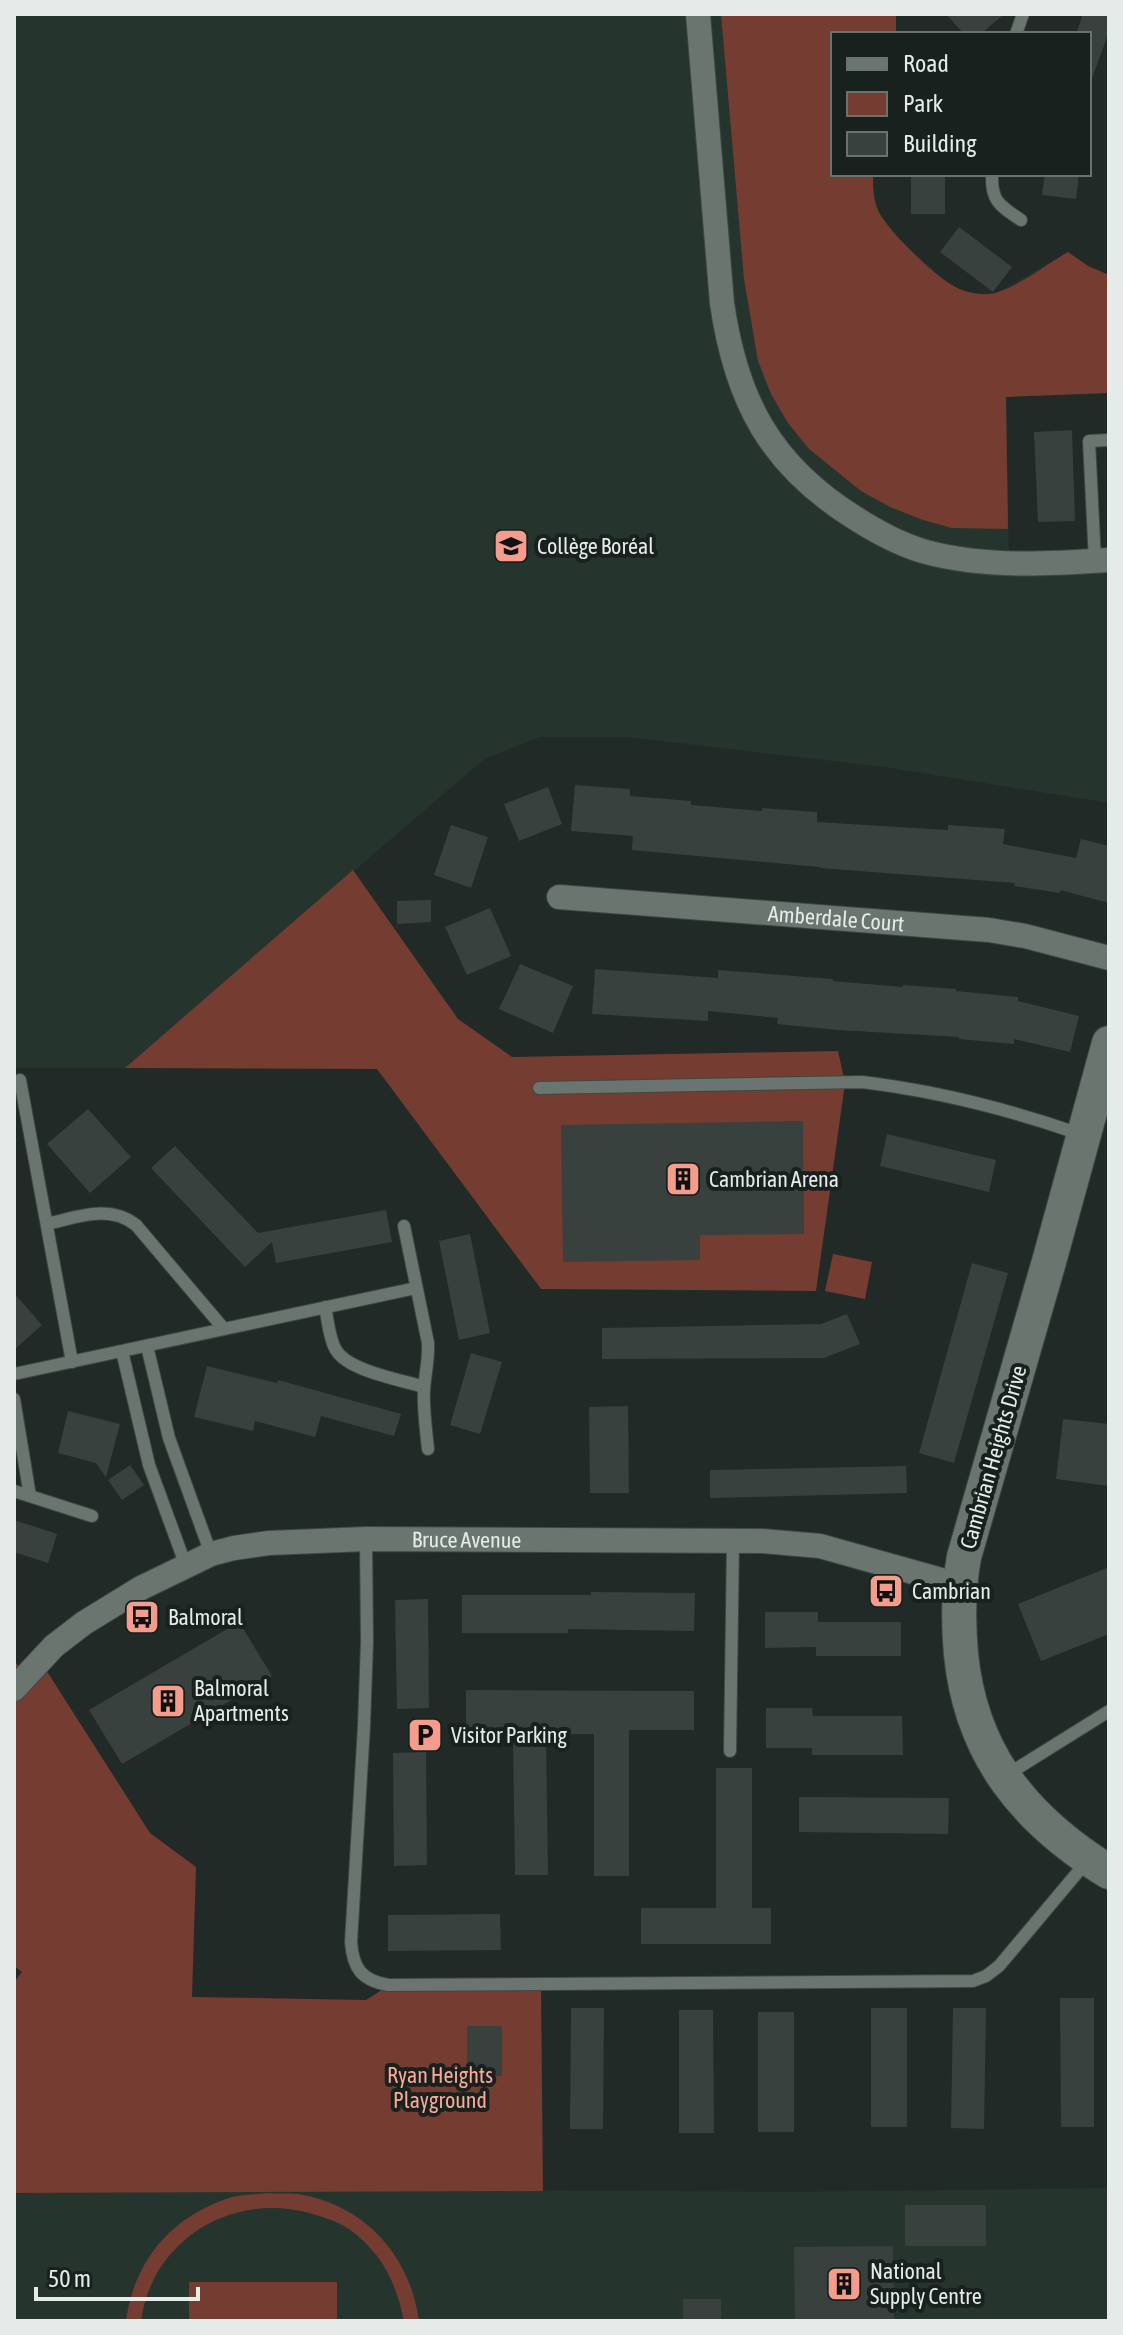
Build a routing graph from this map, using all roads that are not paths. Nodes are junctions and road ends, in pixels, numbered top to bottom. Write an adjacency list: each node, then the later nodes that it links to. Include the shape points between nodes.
1 (698, 14): 5 (street, via 728,341 749,404 776,449 826,500 925,552 1026,565)
2 (992, 176): 3 (lane, via 991,193)
3 (1021, 220)
4 (1109, 440): 5 (lane, via 1089,441)
5 (1102, 561)
6 (559, 897): 7 (street, Amberdale Court, via 989,930)
7 (1109, 958)
8 (1109, 1043): 11 (street, Cambrian Heights Drive)
9 (20, 1080): 12 (lane)
10 (539, 1088): 11 (lane, via 862,1082 953,1096)
11 (1083, 1135): 31 (street, Cambrian Heights Drive)
12 (47, 1224): 16 (lane, via 94,1214 124,1216); 19 (lane)
13 (404, 1226): 14 (lane)
14 (416, 1288): 15 (lane); 21 (lane, via 428,1343)
15 (325, 1307): 16 (lane); 21 (lane, via 339,1355)
16 (224, 1329): 17 (lane)
17 (147, 1346): 18 (lane); 29 (lane, via 169,1438)
18 (122, 1351): 19 (lane); 30 (lane, via 149,1465)
19 (72, 1362): 20 (lane)
20 (14, 1374)
21 (424, 1387): 23 (lane)
22 (14, 1399): 25 (lane)
23 (428, 1449)
24 (14, 1491): 25 (lane)
25 (30, 1496): 26 (lane)
26 (92, 1516)
27 (366, 1539): 28 (street, Bruce Avenue); 29 (street, Bruce Avenue, via 269,1543); 36 (lane, via 364,1726 351,1942 357,1968 375,1982 973,1981 999,1966)
28 (733, 1541): 31 (street, Bruce Avenue, via 820,1546); 34 (lane)
29 (211, 1554): 30 (street, Bruce Avenue)
30 (186, 1566): 32 (street, Bruce Avenue, via 84,1623)
31 (959, 1585): 35 (street, Cambrian Heights Drive, via 967,1692 975,1723)
32 (14, 1689)
33 (1109, 1711): 35 (lane)
34 (730, 1751)
35 (1002, 1777): 36 (street, Cambrian Heights Drive, via 1047,1829)
36 (1099, 1866)

